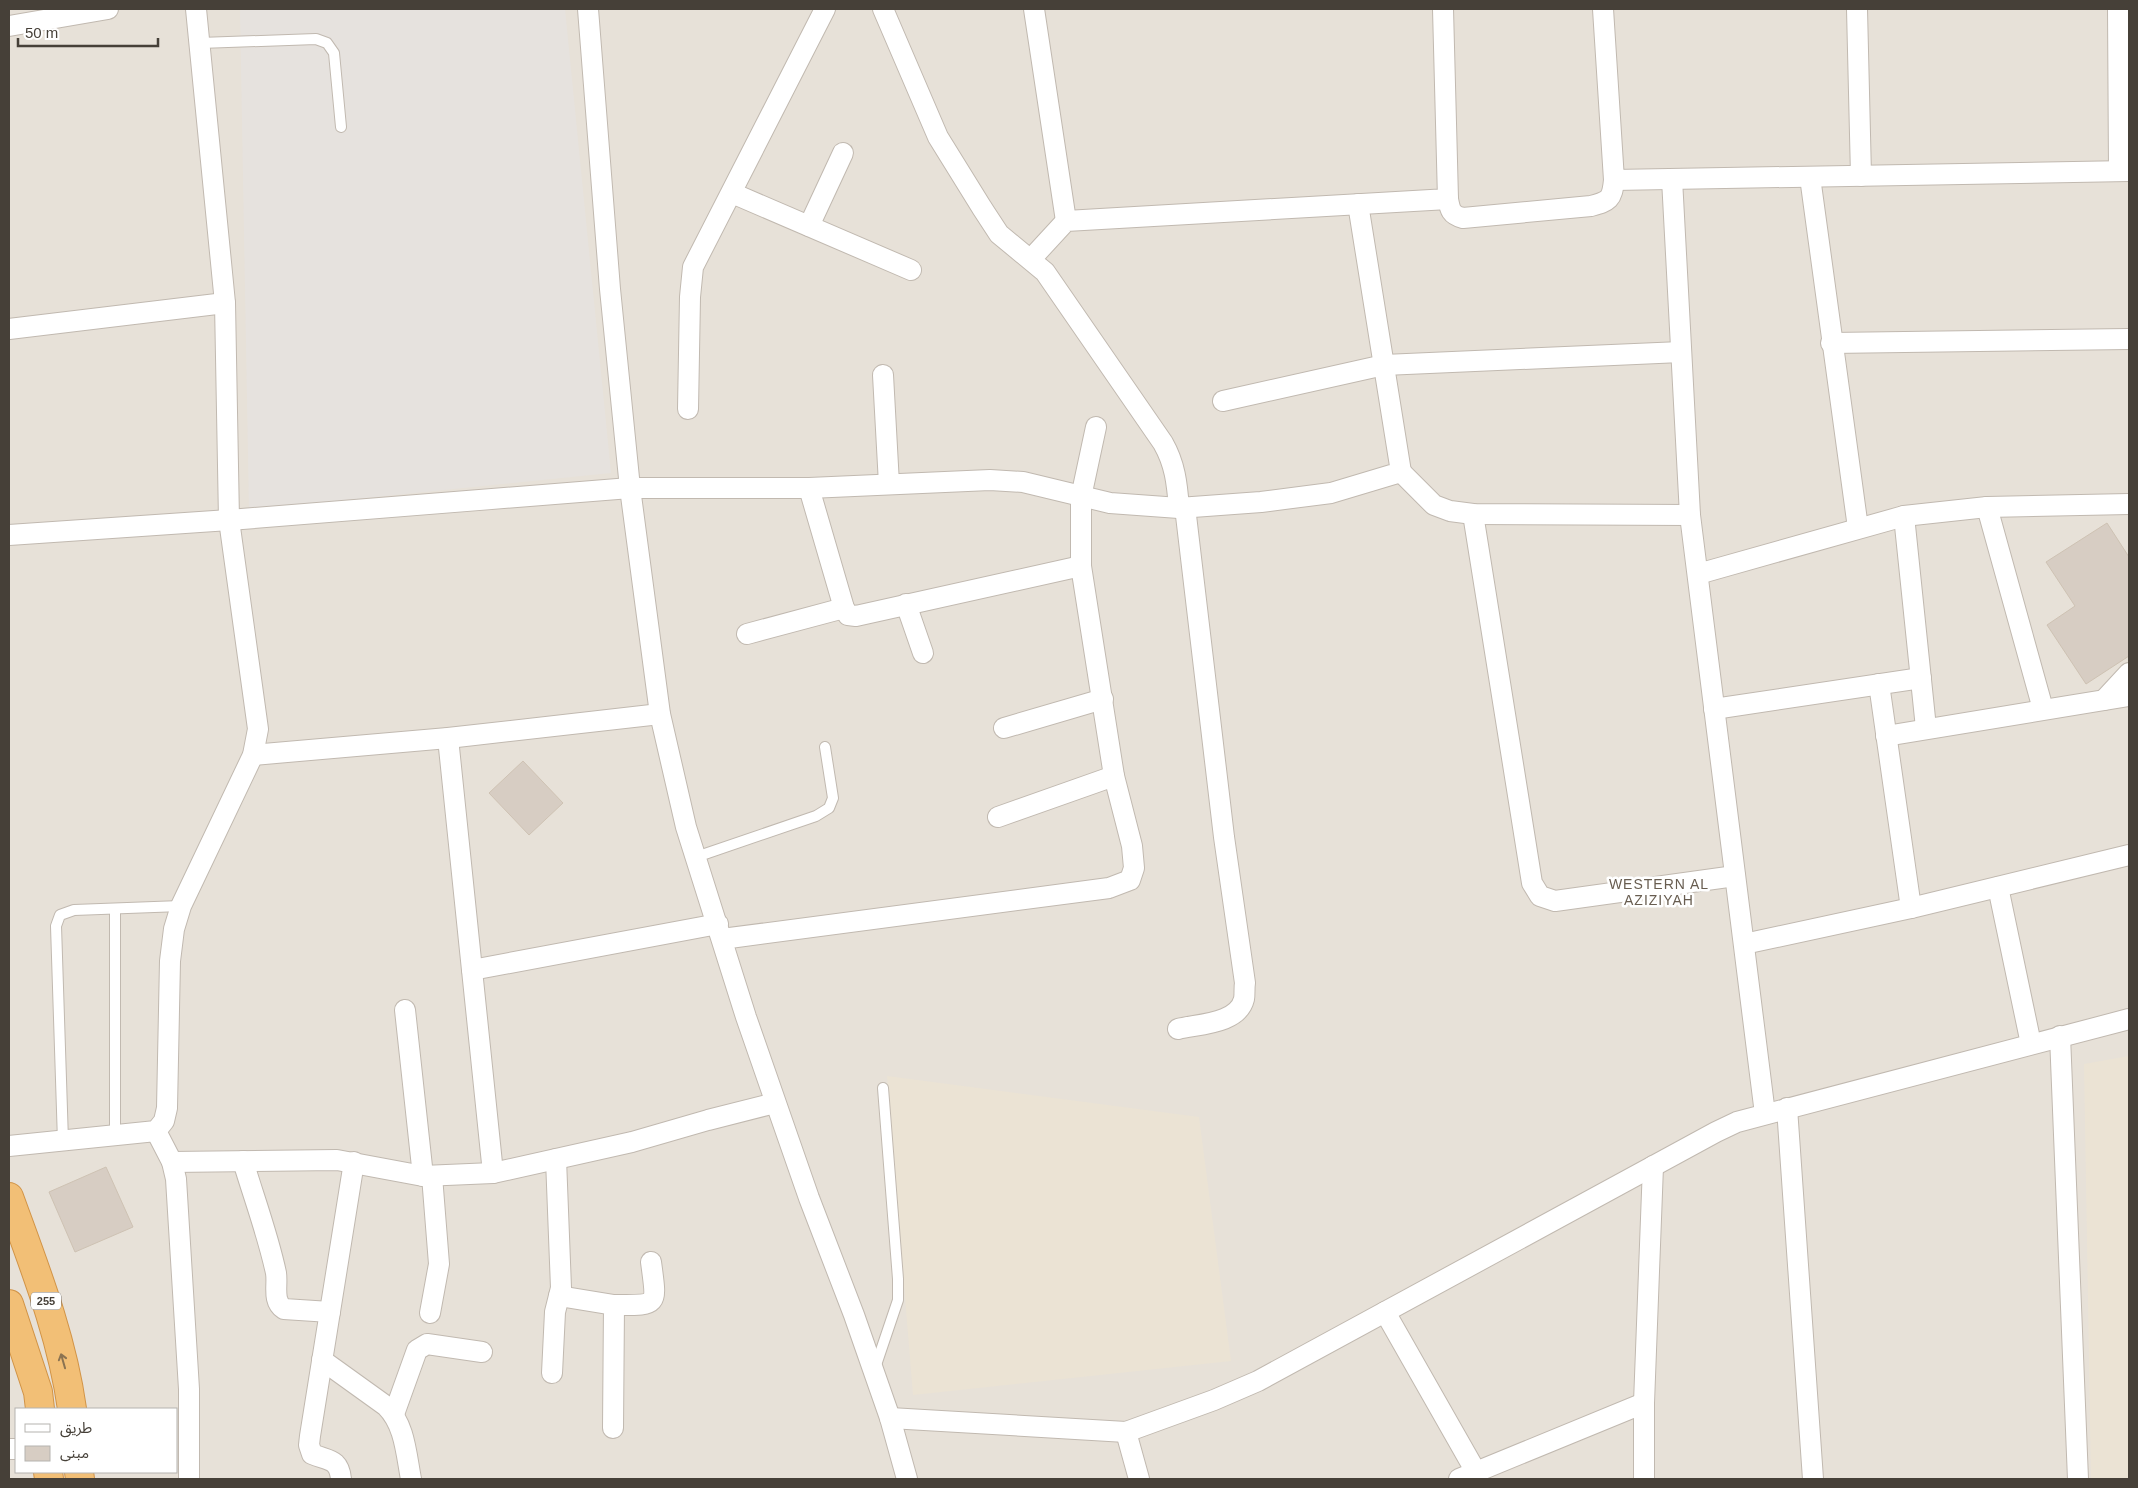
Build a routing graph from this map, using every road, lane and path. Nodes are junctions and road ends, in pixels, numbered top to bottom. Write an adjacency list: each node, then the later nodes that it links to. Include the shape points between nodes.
1 (108, 9): 11 (street)
2 (196, 9): 12 (street)
3 (588, 9): 39 (street, via 610,289)
4 (825, 9): 20 (street)
5 (883, 9): 25 (street, via 938,137 998,234)
6 (1034, 9): 23 (street)
7 (1443, 9): 21 (street)
8 (1603, 9): 19 (street)
9 (1857, 9): 16 (street)
10 (2118, 9): 15 (street)
11 (9, 26)
12 (200, 42): 13 (lane, via 316,39 327,42 334,53); 27 (street)
13 (341, 126)
14 (843, 153): 24 (street)
15 (2124, 171): 16 (street)
16 (1861, 176): 17 (street)
17 (1810, 177): 18 (street); 30 (street)
18 (1672, 179): 19 (street); 31 (street)
19 (1614, 180): 21 (street, via 1609,199 1591,206 1463,218 1450,212)
20 (732, 193): 24 (street); 35 (street, via 693,267)
21 (1448, 199): 22 (street)
22 (1358, 204): 23 (street); 32 (street)
23 (1066, 221): 25 (street)
24 (809, 226): 26 (street)
25 (1031, 259): 43 (street, via 1045,272 1172,457)
26 (912, 270)
27 (225, 303): 28 (street); 48 (street)
28 (9, 329)
29 (2129, 339): 30 (street)
30 (1831, 343): 49 (street)
31 (1681, 352): 32 (street); 46 (street)
32 (1384, 365): 34 (street); 37 (street)
33 (883, 375): 38 (street)
34 (1223, 401)
35 (688, 409)
36 (1096, 427): 41 (street)
37 (1401, 472): 43 (street, via 1331,493); 45 (street, via 1434,505)
38 (889, 484): 40 (street); 41 (street, via 1023,482)
39 (630, 488): 40 (street); 48 (street); 65 (street)
40 (809, 488): 54 (street)
41 (1080, 497): 43 (street, via 1110,503); 51 (street)
42 (2129, 504): 44 (street)
43 (1182, 507): 86 (street, via 1244,1000 1237,1012 1225,1018)
44 (1987, 507): 47 (street); 64 (street)
45 (1473, 514): 46 (street); 76 (street, via 1532,883 1540,896 1555,900)
46 (1690, 515): 52 (street)
47 (1904, 516): 49 (street); 58 (street)
48 (229, 520): 50 (street); 71 (street, via 258,729)
49 (1858, 528): 52 (street)
50 (9, 535)
51 (1080, 566): 53 (street); 61 (street)
52 (1698, 574): 63 (street)
53 (906, 604): 54 (street, via 856,616 848,615); 56 (street)
54 (844, 608): 55 (street)
55 (747, 634)
56 (923, 653)
57 (2129, 673): 62 (street)
58 (1921, 678): 59 (street); 67 (street)
59 (1879, 684): 63 (street); 68 (street)
60 (2129, 696): 62 (street)
61 (1103, 699): 66 (street); 72 (street)
62 (2104, 700): 64 (street)
63 (1714, 709): 76 (street)
64 (2043, 709): 67 (street)
65 (660, 714): 69 (street); 75 (street)
66 (1004, 728)
67 (1926, 728): 68 (street)
68 (1886, 736): 79 (street)
69 (448, 738): 71 (street); 83 (street)
70 (825, 748): 75 (lane, via 833,798 828,808 816,816)
71 (253, 755): 78 (street)
72 (1114, 776): 73 (street); 81 (street, via 1132,846 1134,868 1130,880 1116,886)
73 (998, 816)
74 (2129, 855): 77 (street)
75 (696, 857): 81 (street)
76 (1735, 876): 82 (street)
77 (1998, 886): 79 (street); 88 (street)
78 (181, 906): 80 (lane); 93 (street, via 170,960 166,1108 164,1121)
79 (1911, 908): 82 (street)
80 (116, 909): 94 (lane); 95 (lane, via 74,910 60,916 56,926)
81 (720, 932): 83 (street); 90 (street)
82 (1744, 944): 92 (street)
83 (472, 970): 102 (street)
84 (404, 1010): 103 (street)
85 (2129, 1019): 87 (street)
86 (1178, 1029)
87 (2060, 1036): 88 (street); 131 (street)
88 (2031, 1044): 91 (street)
89 (883, 1088): 114 (lane, via 898,1300)
90 (775, 1103): 97 (street); 114 (street)
91 (1787, 1108): 92 (street); 130 (street)
92 (1765, 1114): 101 (street, via 1716,1132)
93 (156, 1131): 94 (street); 99 (street)
94 (114, 1136): 95 (street)
95 (63, 1141): 96 (street)
96 (9, 1146)
97 (556, 1159): 102 (street); 106 (street)
98 (243, 1161): 99 (street); 100 (street); 109 (street, via 276,1275 279,1306)
99 (172, 1162): 124 (street, via 176,1179 189,1380)
100 (354, 1162): 103 (street); 109 (street)
101 (1653, 1166): 110 (street); 116 (street)
102 (493, 1173): 103 (street)
103 (428, 1176): 111 (street, via 439,1264)
104 (9, 1197): 118 (highway, 255, one-way to 104, via 68,1376 46,1299)
105 (652, 1262): 108 (street, via 655,1295 652,1302 646,1305)
106 (559, 1296): 108 (street); 115 (street, via 555,1312)
107 (9, 1304): 117 (highway, via 38,1392)
108 (614, 1305): 121 (street)
109 (330, 1312): 113 (street)
110 (1385, 1312): 122 (street, via 1258,1380); 123 (street)
111 (430, 1313)
112 (482, 1352): 119 (street, via 427,1344 421,1347 417,1350)
113 (322, 1360): 119 (street); 125 (street, via 310,1445 312,1454 332,1460 340,1471)
114 (873, 1371): 120 (street)
115 (552, 1373)
116 (1644, 1403): 123 (street); 129 (street)
117 (40, 1408)
118 (72, 1408)
119 (394, 1414): 126 (street, via 400,1423)
120 (890, 1418): 122 (street); 127 (street)
121 (613, 1428)
122 (1126, 1432): 128 (street)
123 (1467, 1476)
124 (189, 1479)
125 (341, 1479)
126 (412, 1479)
127 (908, 1479)
128 (1139, 1479)
129 (1644, 1479)
130 (1814, 1479)
131 (2078, 1479)

